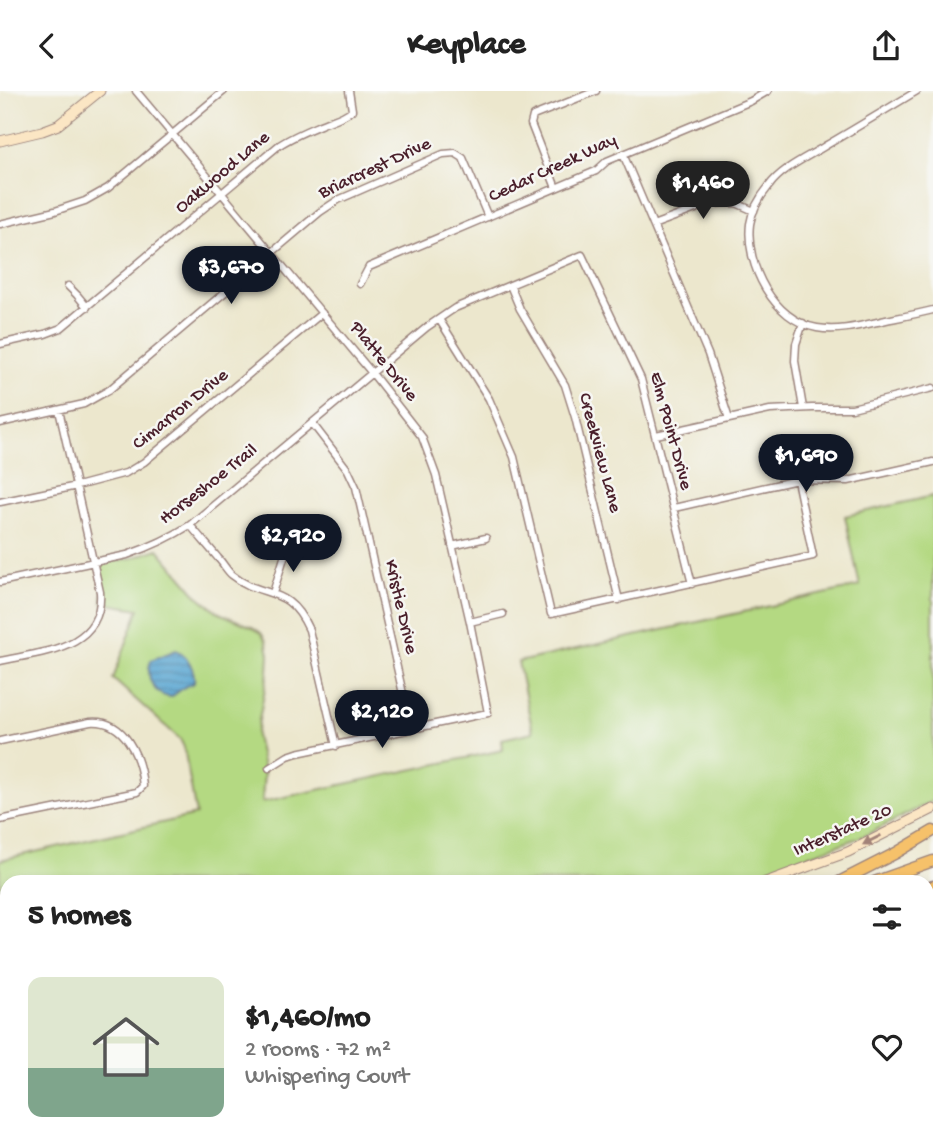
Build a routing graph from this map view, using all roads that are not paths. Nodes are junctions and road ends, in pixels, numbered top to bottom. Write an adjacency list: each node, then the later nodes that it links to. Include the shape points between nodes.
1 (100, 91): 11 (main road, via 58,125)
2 (136, 91): 10 (street, Platte Drive)
3 (224, 91): 10 (street)
4 (349, 91): 14 (street, Oakwood Lane, via 352,110 287,141)
5 (596, 91): 13 (street, via 533,116 531,124)
6 (768, 91): 12 (street, Cedar Creek Way)
7 (901, 91): 9 (street)
8 (917, 91): 9 (street)
9 (906, 98): 15 (street, via 790,167 771,183)
10 (172, 134): 14 (street, Platte Drive); 17 (street, via 108,188 85,201)
11 (0, 141)
12 (623, 154): 13 (street, Cedar Creek Way); 18 (street)
13 (556, 188): 16 (street, Cedar Creek Way)
14 (222, 195): 19 (street, Platte Drive); 24 (street, Oakwood Lane)
15 (754, 211): 18 (street, via 736,203 709,204); 28 (street, via 749,243 753,263 776,303)
16 (488, 216): 19 (street, Briarcrest Drive, via 463,158 443,154 338,200); 21 (street, Cedar Creek Way, via 369,267)
17 (0, 223)
18 (653, 225): 34 (street, via 708,354)
19 (272, 254): 26 (street, Platte Drive); 33 (street, Briarcrest Drive, via 109,390 84,404)
20 (582, 255): 22 (street, Horseshoe Trail); 37 (street, Elm Point Drive, via 642,379)
21 (360, 283)
22 (510, 285): 27 (street, Horseshoe Trail); 51 (street, Creekview Lane, via 565,385)
23 (68, 286): 24 (street)
24 (87, 307): 29 (street, Oakwood Lane, via 61,328)
25 (933, 310): 28 (street, via 831,330)
26 (322, 313): 30 (street, Platte Drive); 40 (street, Cimarron Drive, via 144,462 126,473)
27 (439, 319): 30 (street, Horseshoe Trail); 51 (street, via 489,399 514,457 551,614)
28 (803, 323): 32 (street, via 795,361)
29 (0, 344)
30 (372, 373): 36 (street, Horseshoe Trail); 45 (street, Platte Drive, via 422,437)
31 (933, 388): 32 (street, via 852,408)
32 (803, 408): 34 (street)
33 (59, 409): 35 (street, Briarcrest Drive); 40 (street)
34 (729, 419): 37 (street)
35 (0, 423)
36 (313, 423): 43 (street, Horseshoe Trail); 55 (street, Kristie Drive, via 356,487)
37 (656, 435): 42 (street, Elm Point Drive)
38 (933, 462): 39 (street, via 848,481)
39 (797, 480): 42 (street); 49 (street, via 813,556)
40 (77, 486): 41 (street, Cimarron Drive); 47 (street)
41 (0, 502)
42 (674, 508): 49 (street, Elm Point Drive)
43 (190, 525): 47 (street, Horseshoe Trail, via 145,549); 50 (street, via 232,575)
44 (486, 538): 45 (street)
45 (452, 546): 53 (street, Platte Drive)
46 (287, 548): 50 (street)
47 (93, 562): 48 (street, Horseshoe Trail); 54 (street, via 100,601 97,617 84,634 54,650)
48 (0, 582)
49 (692, 584): 51 (street)
50 (273, 593): 57 (street, via 296,607 309,630)
51 (619, 600)
52 (503, 614): 53 (street)
53 (470, 622): 55 (street, Platte Drive, via 488,713)
54 (0, 661)
55 (411, 729): 57 (street)
56 (0, 741): 60 (street, via 90,722 107,723 135,752 143,786 137,792)
57 (336, 747): 58 (street, via 288,756)
58 (270, 768)
59 (933, 809): 63 (main road, Interstate 20, one-way to 63, via 848,852)
60 (0, 820)
61 (933, 831): 64 (highway)
62 (933, 861): 65 (highway)
63 (785, 875)
64 (853, 875)
65 (894, 875)

